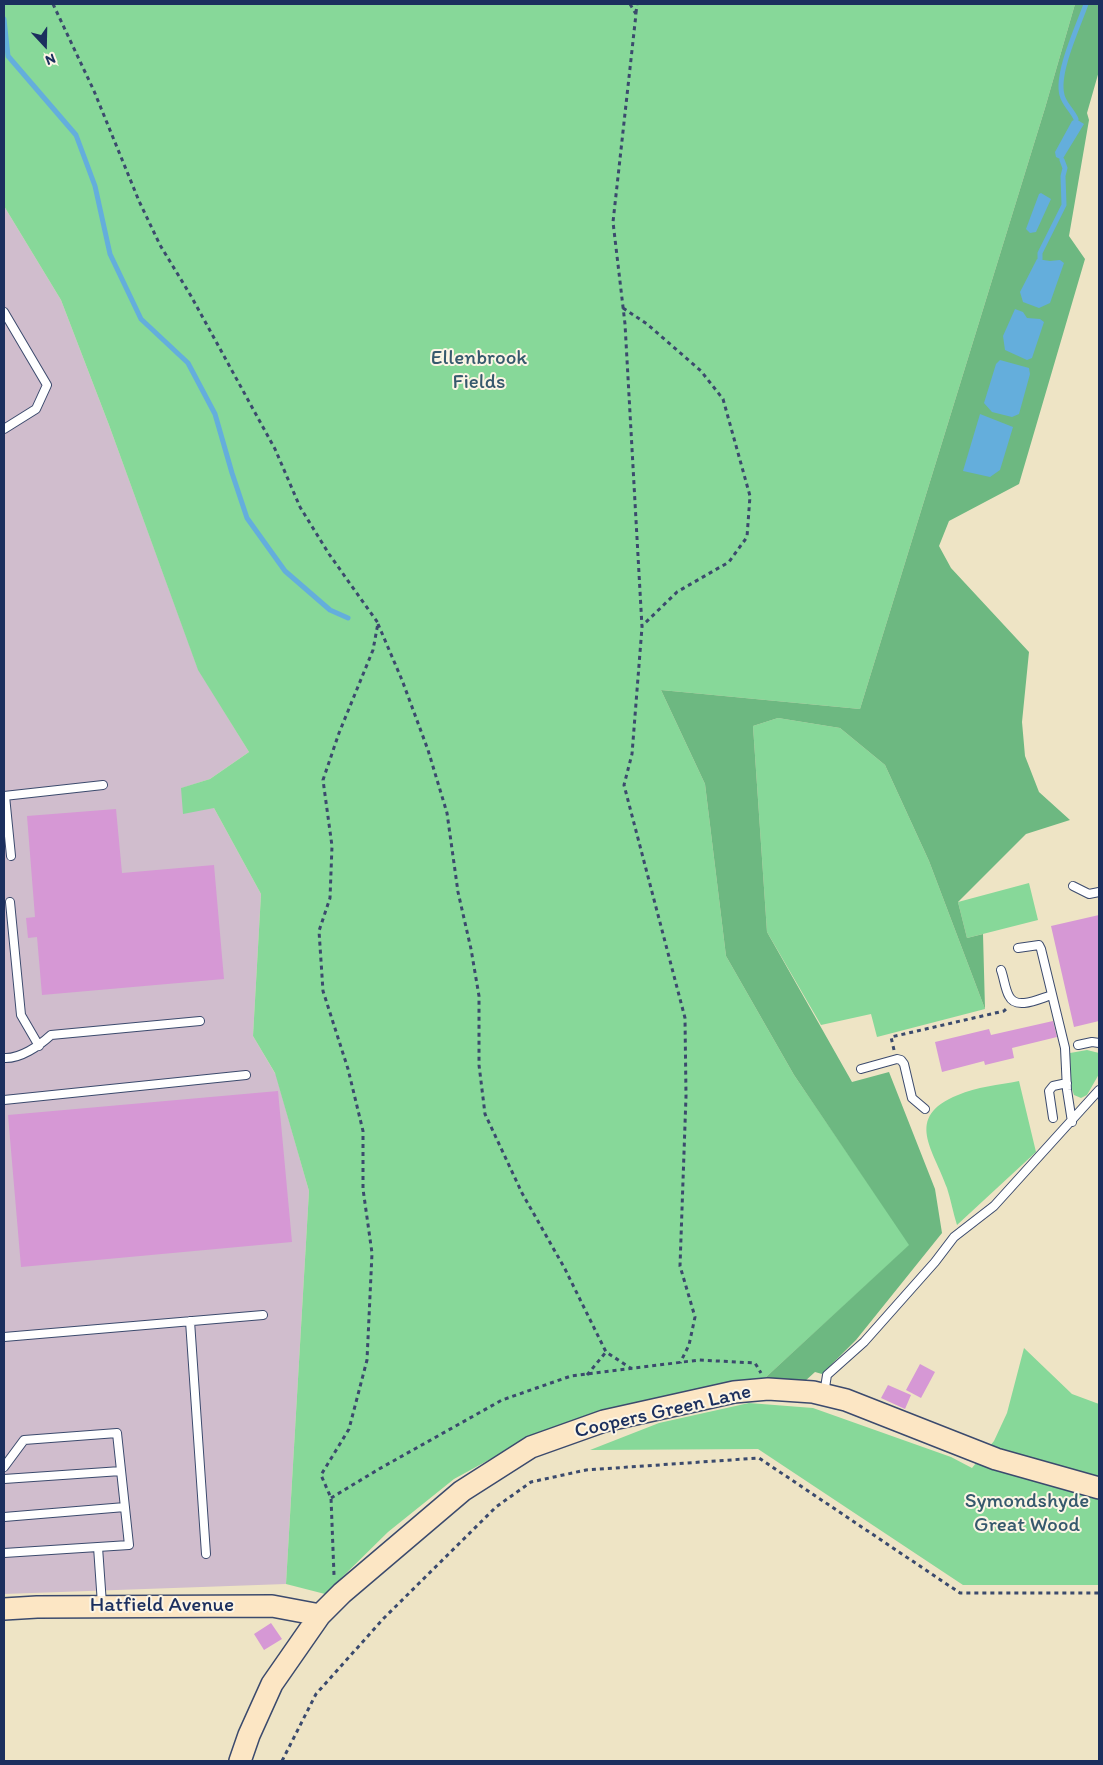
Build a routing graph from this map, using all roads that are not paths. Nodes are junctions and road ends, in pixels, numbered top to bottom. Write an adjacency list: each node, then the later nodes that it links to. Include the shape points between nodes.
1 (4, 312): 2 (lane, via 48,384 36,409)
2 (4, 429)
3 (103, 785): 4 (lane)
4 (5, 796): 5 (lane)
5 (10, 856)
6 (1073, 886): 7 (lane, via 1089,894)
7 (1099, 892)
8 (10, 902): 15 (lane, via 21,1015)
9 (1018, 948): 11 (lane, via 1039,945)
10 (1001, 970): 11 (lane, via 1012,1002 1020,1004)
11 (1052, 995): 19 (lane, via 1065,1048)
12 (200, 1021): 15 (lane, via 51,1036)
13 (1099, 1043): 14 (lane)
14 (1078, 1045)
15 (39, 1046): 16 (lane)
16 (4, 1058)
17 (861, 1069): 22 (lane, via 901,1060 912,1098)
18 (246, 1075): 21 (lane)
19 (1066, 1083): 23 (lane, via 1053,1086 1049,1091); 24 (lane)
20 (1099, 1090): 24 (lane)
21 (4, 1100)
22 (924, 1109)
23 (1053, 1118)
24 (1072, 1122): 28 (lane, via 994,1206 954,1238 864,1342 828,1375)
25 (263, 1315): 26 (lane)
26 (190, 1321): 27 (lane); 37 (lane)
27 (4, 1337)
28 (824, 1394): 32 (street, Coopers Green Lane, via 996,1459); 40 (street, Coopers Green Lane, via 768,1389 734,1392 604,1421 531,1447 462,1491)
29 (4, 1467): 30 (lane, via 24,1440 117,1433)
30 (121, 1471): 31 (lane); 33 (lane)
31 (4, 1480)
32 (1099, 1488)
33 (125, 1507): 34 (lane); 35 (lane, via 129,1545)
34 (4, 1517)
35 (98, 1547): 36 (lane); 38 (lane)
36 (4, 1554)
37 (206, 1554)
38 (103, 1606): 39 (street, Hatfield Avenue); 40 (street, Hatfield Avenue, via 272,1606)
39 (4, 1609)
40 (320, 1615): 41 (street, Coopers Green Lane, via 272,1684)
41 (240, 1761)

